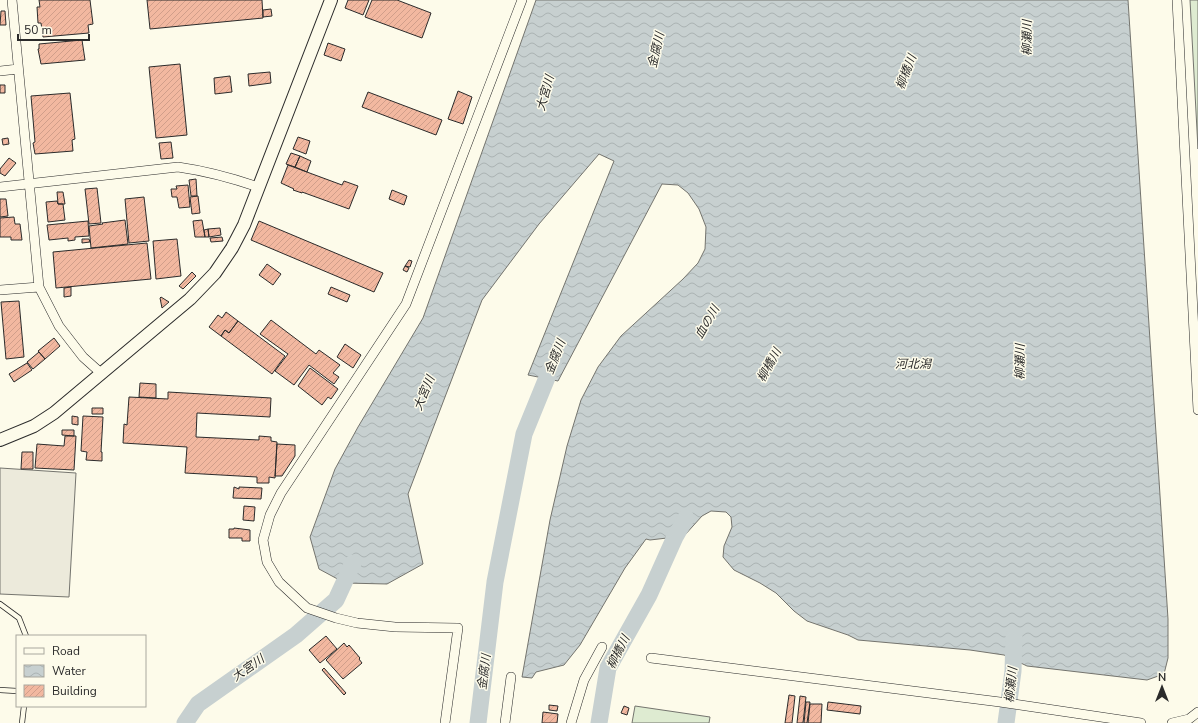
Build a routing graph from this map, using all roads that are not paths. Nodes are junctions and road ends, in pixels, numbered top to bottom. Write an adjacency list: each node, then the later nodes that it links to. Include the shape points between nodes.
1 (12, 0): 5 (street)
2 (331, 0): 9 (street)
3 (522, 0): 25 (street, via 406,304 281,493 270,515 263,540 267,562 279,582 307,608 357,623 396,627 458,628)
4 (1176, 0): 13 (street)
5 (18, 69): 6 (street); 7 (street)
6 (0, 71)
7 (30, 184): 8 (street); 9 (street, via 178,167 232,178); 10 (street)
8 (0, 186)
9 (258, 187): 12 (street, via 244,225 215,273 190,299)
10 (40, 287): 11 (street); 12 (street, via 59,326 83,357)
11 (0, 290)
12 (102, 374): 14 (street, via 34,426)
13 (1198, 410)
14 (0, 440)
15 (0, 604): 16 (lane, via 19,618)
16 (26, 635)
17 (602, 647): 27 (street, via 584,680)
18 (651, 658): 28 (street, via 1000,702)
19 (511, 677): 26 (street)
20 (0, 690): 21 (lane)
21 (16, 691)
22 (24, 707): 24 (lane)
23 (1198, 712): 29 (street, via 1189,719)
24 (22, 723)
25 (445, 723)
26 (505, 723)
27 (571, 723)
28 (1141, 723)
29 (1172, 723)

